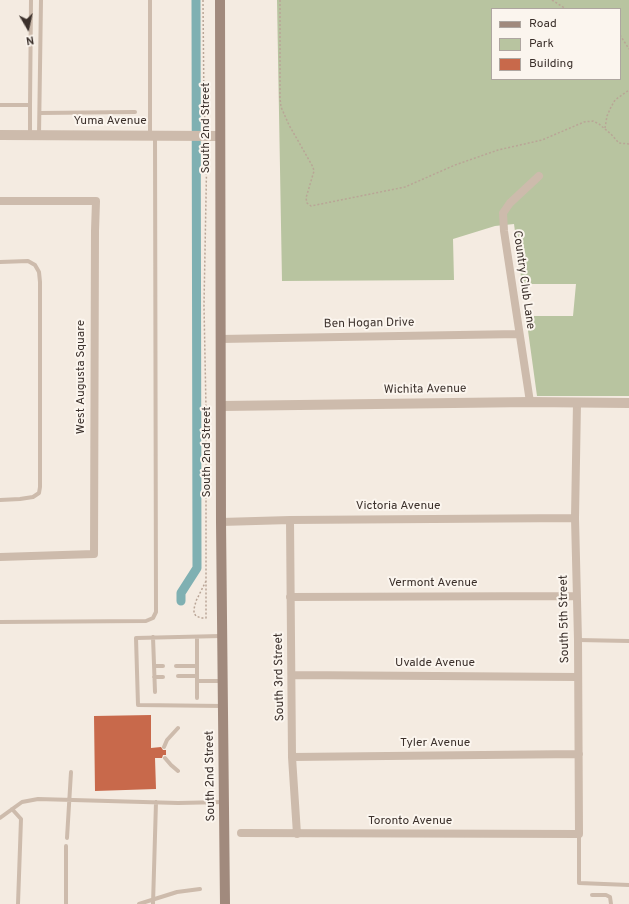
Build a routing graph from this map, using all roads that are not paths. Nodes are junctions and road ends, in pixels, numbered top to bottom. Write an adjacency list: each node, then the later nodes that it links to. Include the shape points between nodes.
1 (31, 0): 6 (lane)
2 (41, 0): 8 (lane)
3 (150, 0): 11 (lane)
4 (220, 0): 12 (main road, South 2nd Street)
5 (0, 105): 6 (lane)
6 (30, 105): 10 (lane)
7 (135, 112): 8 (lane)
8 (40, 113): 10 (lane)
9 (0, 135): 10 (street, Yuma Avenue)
10 (35, 135): 11 (street, Yuma Avenue)
11 (152, 135): 12 (street, Yuma Avenue); 29 (lane, via 156,612 153,618 146,621)
12 (219, 136): 17 (main road, South 2nd Street)
13 (539, 176): 16 (street, Country Club Lane, via 503,213)
14 (0, 201): 26 (street, West Augusta Square, via 96,201 94,554)
15 (0, 262): 22 (lane, via 28,261 35,265 40,282 40,490 38,494 29,498)
16 (519, 334): 17 (street, Ben Hogan Drive); 18 (street, Country Club Lane)
17 (220, 339): 21 (main road, South 2nd Street)
18 (530, 402): 19 (street, Wichita Avenue); 21 (street, Wichita Avenue)
19 (577, 403): 20 (street, Wichita Avenue); 23 (street, South 5th Street)
20 (629, 403)
21 (222, 406): 25 (main road, South 2nd Street)
22 (0, 500)
23 (575, 518): 24 (street, Victoria Avenue); 27 (street, South 5th Street)
24 (290, 520): 25 (street, Victoria Avenue); 28 (street, South 3rd Street)
25 (221, 522): 31 (main road, South 2nd Street)
26 (0, 557)
27 (576, 596): 28 (street, Vermont Avenue); 33 (street, South 5th Street)
28 (290, 597): 39 (street, South 3rd Street)
29 (0, 622)
30 (197, 636): 31 (lane); 32 (lane); 38 (lane)
31 (222, 636): 45 (main road, South 2nd Street)
32 (153, 638): 35 (lane); 48 (lane, via 136,638 138,705)
33 (578, 640): 34 (lane); 43 (street, South 5th Street)
34 (629, 642)
35 (154, 666): 36 (lane); 41 (lane)
36 (163, 666)
37 (176, 666): 38 (lane)
38 (197, 666): 44 (lane)
39 (292, 674): 43 (street, Uvalde Avenue); 52 (street, South 3rd Street)
40 (178, 676): 44 (lane)
41 (154, 677): 42 (lane); 46 (lane)
42 (163, 677)
43 (578, 677): 51 (street, South 5th Street)
44 (197, 679): 45 (lane); 47 (lane)
45 (223, 680): 48 (main road, South 2nd Street)
46 (155, 692)
47 (197, 698)
48 (223, 706): 58 (main road, South 2nd Street)
49 (178, 728): 50 (lane)
50 (164, 747)
51 (579, 754): 52 (street, Tyler Avenue); 63 (street, South 5th Street)
52 (292, 757): 62 (street, South 3rd Street)
53 (165, 758): 54 (lane)
54 (178, 771)
55 (71, 772): 56 (lane)
56 (70, 799): 57 (lane); 59 (lane, via 38,799 22,802); 64 (lane)
57 (156, 802): 58 (lane); 69 (lane)
58 (224, 802): 74 (main road, South 2nd Street)
59 (12, 809): 60 (lane); 70 (lane, via 21,819)
60 (0, 818)
61 (241, 833): 62 (street, Toronto Avenue)
62 (297, 834): 63 (street, Toronto Avenue)
63 (578, 834): 66 (lane, via 579,884)
64 (67, 838)
65 (66, 846): 71 (lane)
66 (629, 885)
67 (200, 889): 69 (lane)
68 (592, 895): 75 (lane, via 606,895 610,897)
69 (153, 899): 72 (lane); 73 (lane)
70 (18, 904)
71 (66, 904)
72 (139, 904)
73 (153, 904)
74 (225, 904)
75 (611, 904)

